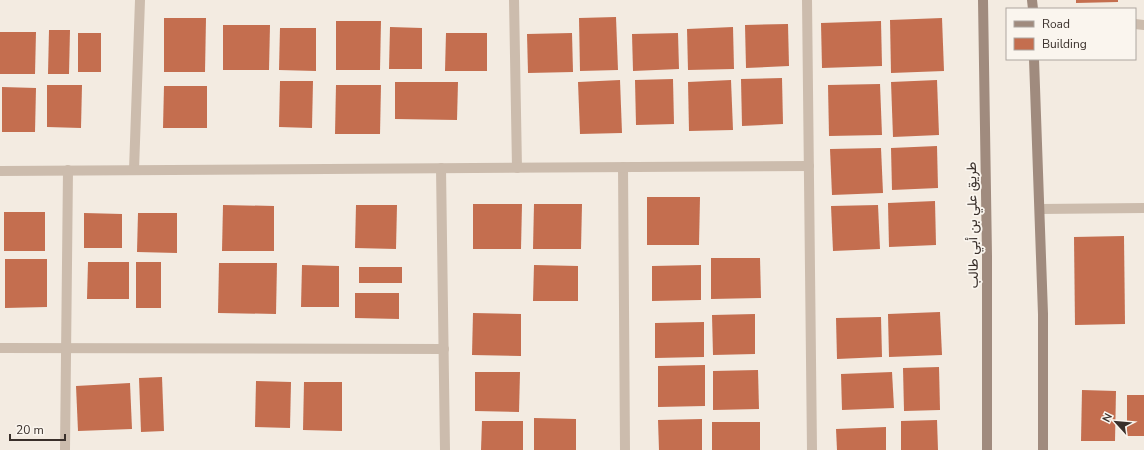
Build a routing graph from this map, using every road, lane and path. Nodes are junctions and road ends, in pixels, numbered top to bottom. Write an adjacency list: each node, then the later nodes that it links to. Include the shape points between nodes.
1 (140, 0): 11 (street)
2 (514, 0): 9 (street)
3 (807, 0): 6 (street)
4 (983, 0): 22 (main road, طريق علي بن أبي طالب)
5 (1034, 60): 14 (main road)
6 (809, 166): 7 (street); 21 (street)
7 (623, 167): 9 (street); 20 (street)
8 (441, 168): 9 (street); 11 (street); 17 (street)
9 (517, 168)
10 (68, 170): 11 (street); 12 (street); 16 (street)
11 (134, 170)
12 (0, 171)
13 (1144, 208): 14 (street)
14 (1040, 209): 23 (main road)
15 (0, 348): 16 (street)
16 (66, 348): 17 (street); 18 (street)
17 (444, 349): 19 (street)
18 (65, 450)
19 (445, 450)
20 (625, 450)
21 (812, 450)
22 (987, 450)
23 (1043, 450)

